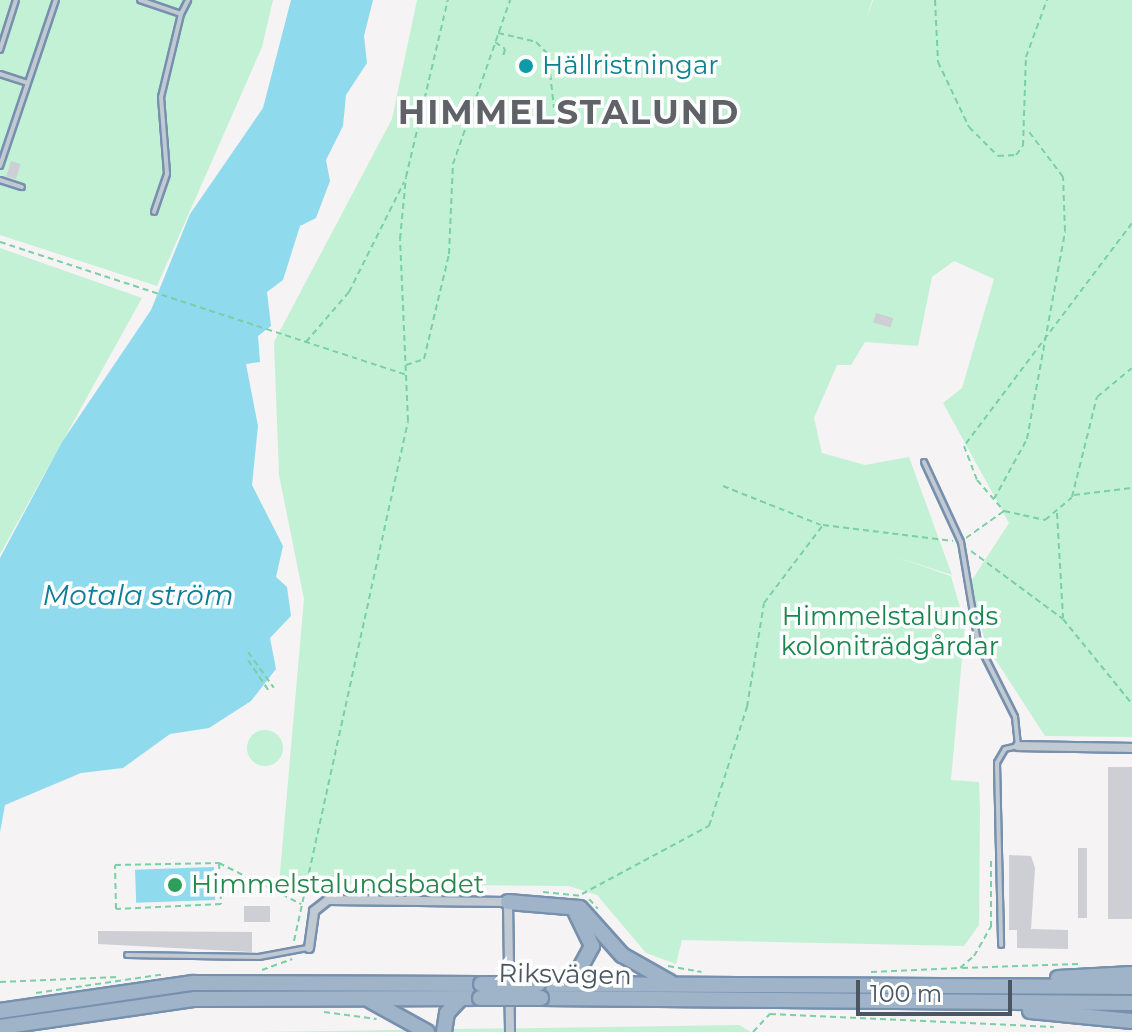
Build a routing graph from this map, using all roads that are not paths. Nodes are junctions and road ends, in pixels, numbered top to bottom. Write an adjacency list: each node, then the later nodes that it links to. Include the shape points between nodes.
1 (16, 0): 6 (lane)
2 (56, 0): 8 (lane)
3 (140, 0): 5 (lane)
4 (188, 0): 5 (lane)
5 (181, 14): 12 (lane, via 161,97 167,174)
6 (0, 50)
7 (0, 74): 8 (lane)
8 (27, 83): 9 (lane)
9 (0, 166)
10 (0, 180): 11 (lane)
11 (22, 187)
12 (154, 212)
13 (924, 462): 14 (lane, via 961,542 968,611 1011,703)
14 (1018, 746): 15 (street); 18 (lane, via 1005,749 997,763)
15 (1132, 748)
16 (508, 902): 17 (highway); 19 (street, via 328,900 314,911); 37 (street)
17 (559, 903): 22 (highway, via 590,934 590,957); 23 (highway, via 589,914 622,955)
18 (1001, 945)
19 (309, 948): 20 (lane, via 259,957)
20 (127, 955)
21 (1132, 974): 24 (highway)
22 (572, 983): 23 (highway, Riksvägen); 27 (highway, Riksvägen)
23 (674, 984): 24 (highway, Riksvägen)
24 (926, 986): 25 (highway, Riksvägen)
25 (1132, 987)
26 (480, 991): 27 (highway, Riksvägen, bridge); 29 (highway, Riksvägen); 32 (highway, Riksvägen, via 193,983)
27 (539, 991): 30 (highway, Riksvägen)
28 (364, 998): 29 (highway, Riksvägen); 34 (highway, Riksvägen, via 180,1000); 35 (highway)
29 (461, 998): 36 (highway, via 447,1013)
30 (958, 1002): 31 (highway, Riksvägen); 33 (highway)
31 (1132, 1003)
32 (0, 1011)
33 (1132, 1021)
34 (0, 1027)
35 (427, 1032)
36 (444, 1032)
37 (510, 1032)

